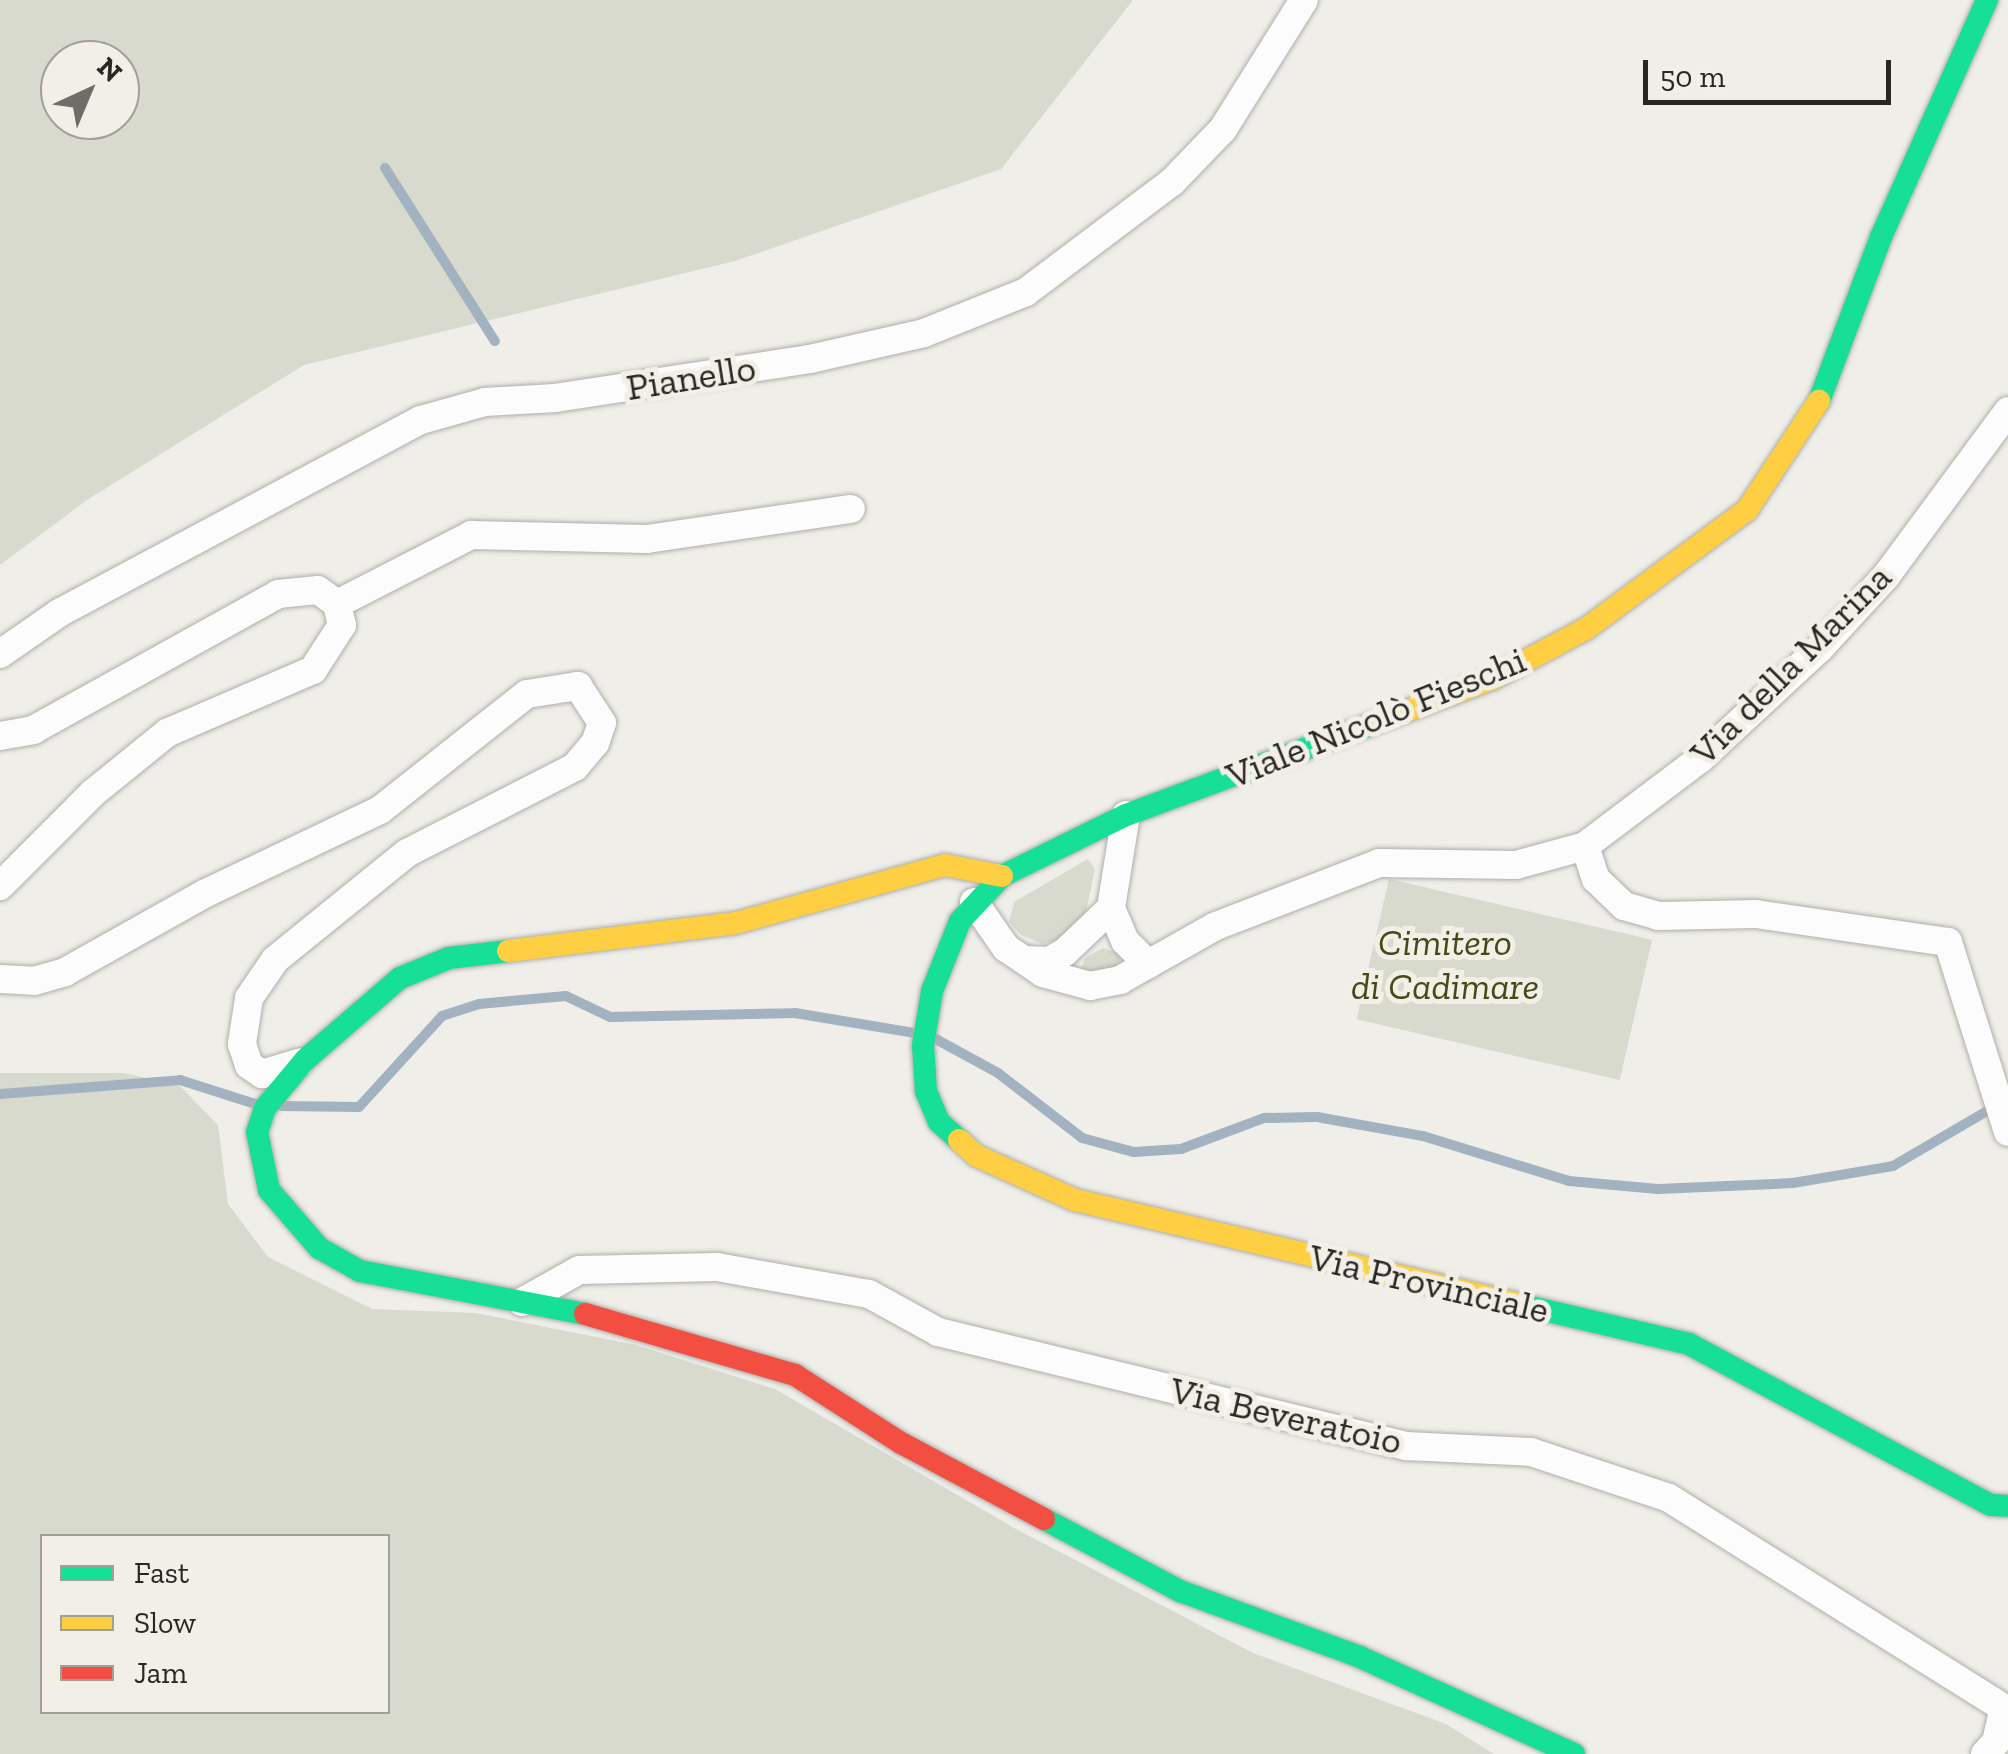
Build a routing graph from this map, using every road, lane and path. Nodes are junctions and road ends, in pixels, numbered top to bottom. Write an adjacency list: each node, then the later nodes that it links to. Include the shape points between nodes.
1 (1304, 0): 6 (street, Pianello, via 1222,130 1172,182 1026,292 924,333 810,360 555,398 485,402 422,420 58,613)
2 (1987, 0): 8 (main road, Viale Nicolò Fieschi, via 1887,221 1817,407 1746,510 1587,628 1492,679)
3 (2008, 411): 9 (street, Via della Marina, via 1886,576 1820,648 1700,759)
4 (851, 509): 5 (street, via 647,539 471,535)
5 (336, 604): 7 (street, via 318,590 278,594 33,730); 11 (street, via 342,625 313,670 168,733 93,793)
6 (0, 654)
7 (0, 736)
8 (1126, 814): 10 (main road, Viale Nicolò Fieschi); 13 (street)
9 (1584, 846): 15 (street, via 1516,866 1379,863 1216,926); 19 (street, via 1596,879 1624,906 1658,916 1756,914 1948,942)
10 (1002, 876): 12 (main road, Viale Nicolò Fieschi); 18 (main road, via 946,865 736,923 449,958 400,978)
11 (0, 886)
12 (974, 902): 14 (street, via 1006,948); 17 (main road, Viale Nicolò Fieschi, via 945,959)
13 (1111, 908): 14 (street, via 1066,952 1049,961); 15 (street, via 1125,941)
14 (1024, 960): 15 (street, via 1090,986)
15 (1148, 964)
16 (0, 979): 18 (street, via 34,981 65,972 206,893 380,810 527,694 578,686 602,723 574,767 407,853 275,960 248,998 242,1044 249,1064 262,1074)
17 (928, 1021): 21 (main road, Via Provinciale, via 926,1091 940,1122 977,1156 1031,1182 1075,1200 1688,1344 1990,1504)
18 (304, 1060): 20 (main road, via 265,1108 257,1132 269,1190 287,1217 320,1248 360,1271)
19 (2008, 1132)
20 (522, 1302): 22 (street, Via Beveratoio, via 580,1270 717,1267 869,1294 938,1332 1406,1446 1531,1452 1669,1498); 23 (main road, via 635,1323 795,1375 901,1444 1180,1592 1360,1658)
21 (2008, 1506)
22 (2005, 1711): 24 (street)
23 (1574, 1754)
24 (1985, 1754)

